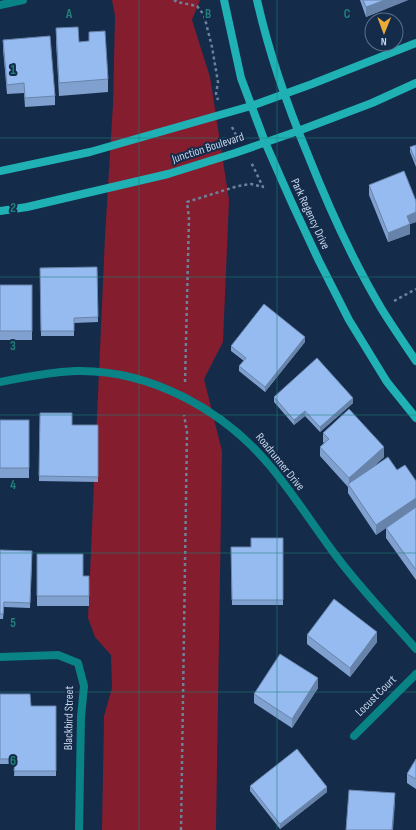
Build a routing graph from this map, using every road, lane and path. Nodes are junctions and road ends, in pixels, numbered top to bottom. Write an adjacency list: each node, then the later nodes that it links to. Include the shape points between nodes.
1 (23, 0): 4 (street)
2 (224, 0): 8 (main road, Park Regency Drive, via 241,78)
3 (257, 0): 7 (main road, Park Regency Drive)
4 (0, 5)
5 (416, 43): 7 (main road)
6 (416, 83): 9 (main road, Junction Boulevard)
7 (284, 94): 8 (main road); 9 (main road, Park Regency Drive)
8 (251, 106): 10 (main road, Park Regency Drive); 11 (main road, via 90,152)
9 (298, 131): 10 (main road, Junction Boulevard); 15 (main road, Park Regency Drive, via 313,171 347,245)
10 (265, 142): 13 (main road, Junction Boulevard, via 168,174); 19 (main road, Park Regency Drive, via 349,320 387,382)
11 (0, 171)
12 (187, 202): 18 (path, via 189,218)
13 (0, 212)
14 (416, 289): 15 (path)
15 (382, 308): 16 (main road, Park Regency Drive)
16 (416, 361)
17 (0, 382): 18 (street, Roadrunner Drive, via 75,371 109,373)
18 (184, 396): 20 (street, Roadrunner Drive, via 215,414 244,437 276,473 338,558); 25 (path, via 187,432)
19 (416, 418)
20 (416, 649)
21 (0, 657): 24 (street, Blackbird Street, via 58,655 78,663 84,686)
22 (416, 674): 23 (street, Locust Court)
23 (354, 736)
24 (79, 830)
25 (181, 830)

